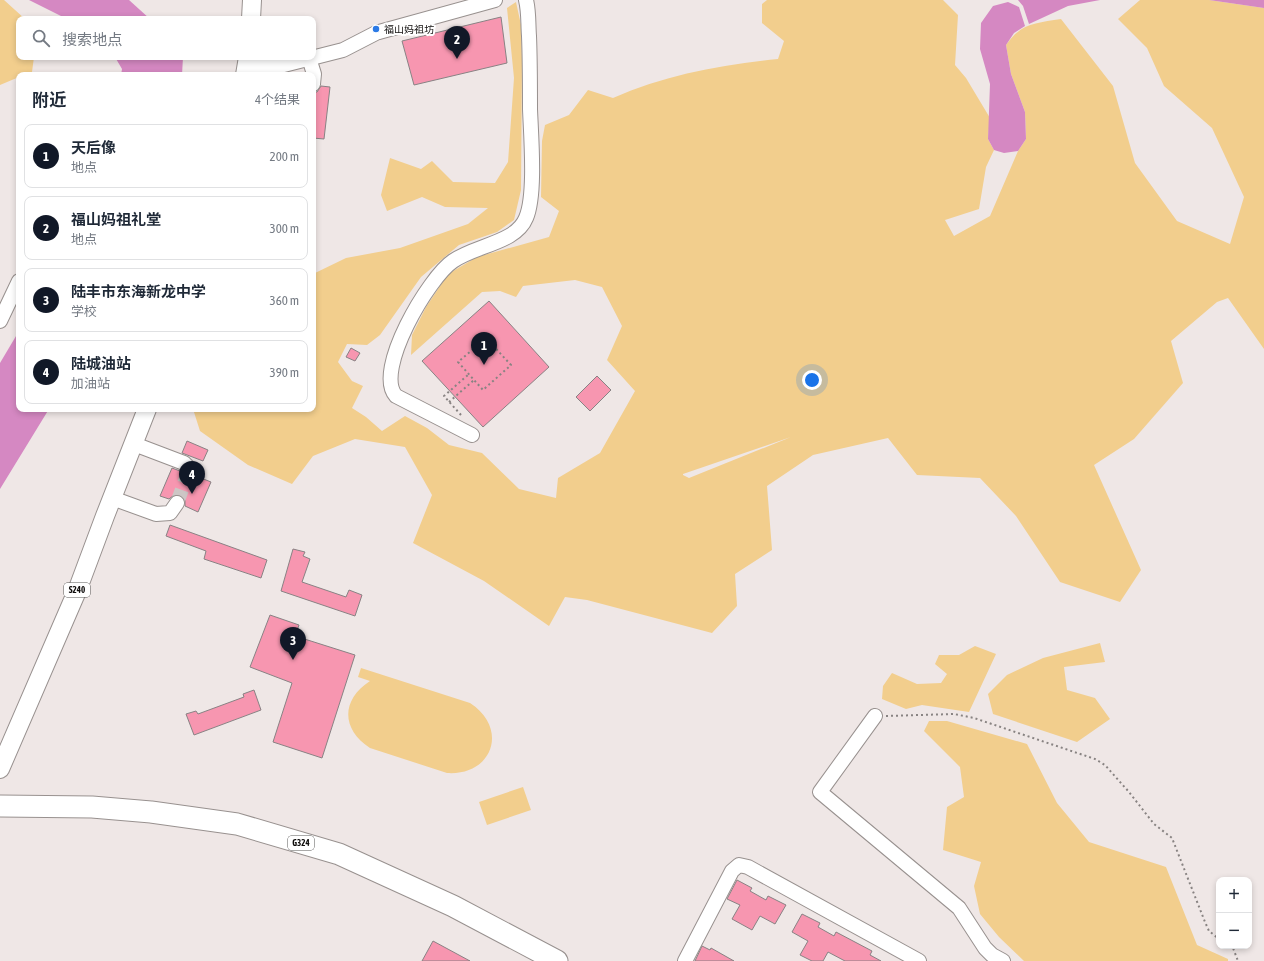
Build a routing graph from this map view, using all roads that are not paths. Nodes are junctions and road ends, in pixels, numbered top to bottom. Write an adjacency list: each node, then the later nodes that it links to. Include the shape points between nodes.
1 (252, 0): 4 (main road)
2 (495, 0): 5 (street, via 378,32 343,50)
3 (526, 0): 14 (street, via 530,56 531,168 531,200 527,217 512,236 467,252 451,262 434,279 410,319 392,369 392,392 396,396)
4 (251, 16)
5 (316, 56)
6 (305, 60): 9 (street)
7 (310, 60): 10 (street)
8 (247, 66): 9 (street, via 276,67)
9 (284, 70)
10 (313, 72)
11 (16, 286): 12 (street)
12 (0, 321)
13 (146, 412): 15 (main road, S240)
14 (472, 435)
15 (134, 444): 16 (street, via 184,463 188,466); 17 (main road, S240)
16 (188, 473)
17 (112, 498): 18 (street, via 159,515 170,513); 20 (main road, S240, via 77,591)
18 (177, 503)
19 (875, 716): 25 (street, via 820,792 960,908 985,948)
20 (0, 769)
21 (0, 806): 22 (highway, G324, via 92,807 237,824 339,854 453,906)
22 (557, 961)
23 (685, 961): 24 (street, via 732,871 739,865 748,867)
24 (919, 961)
25 (1003, 961)

